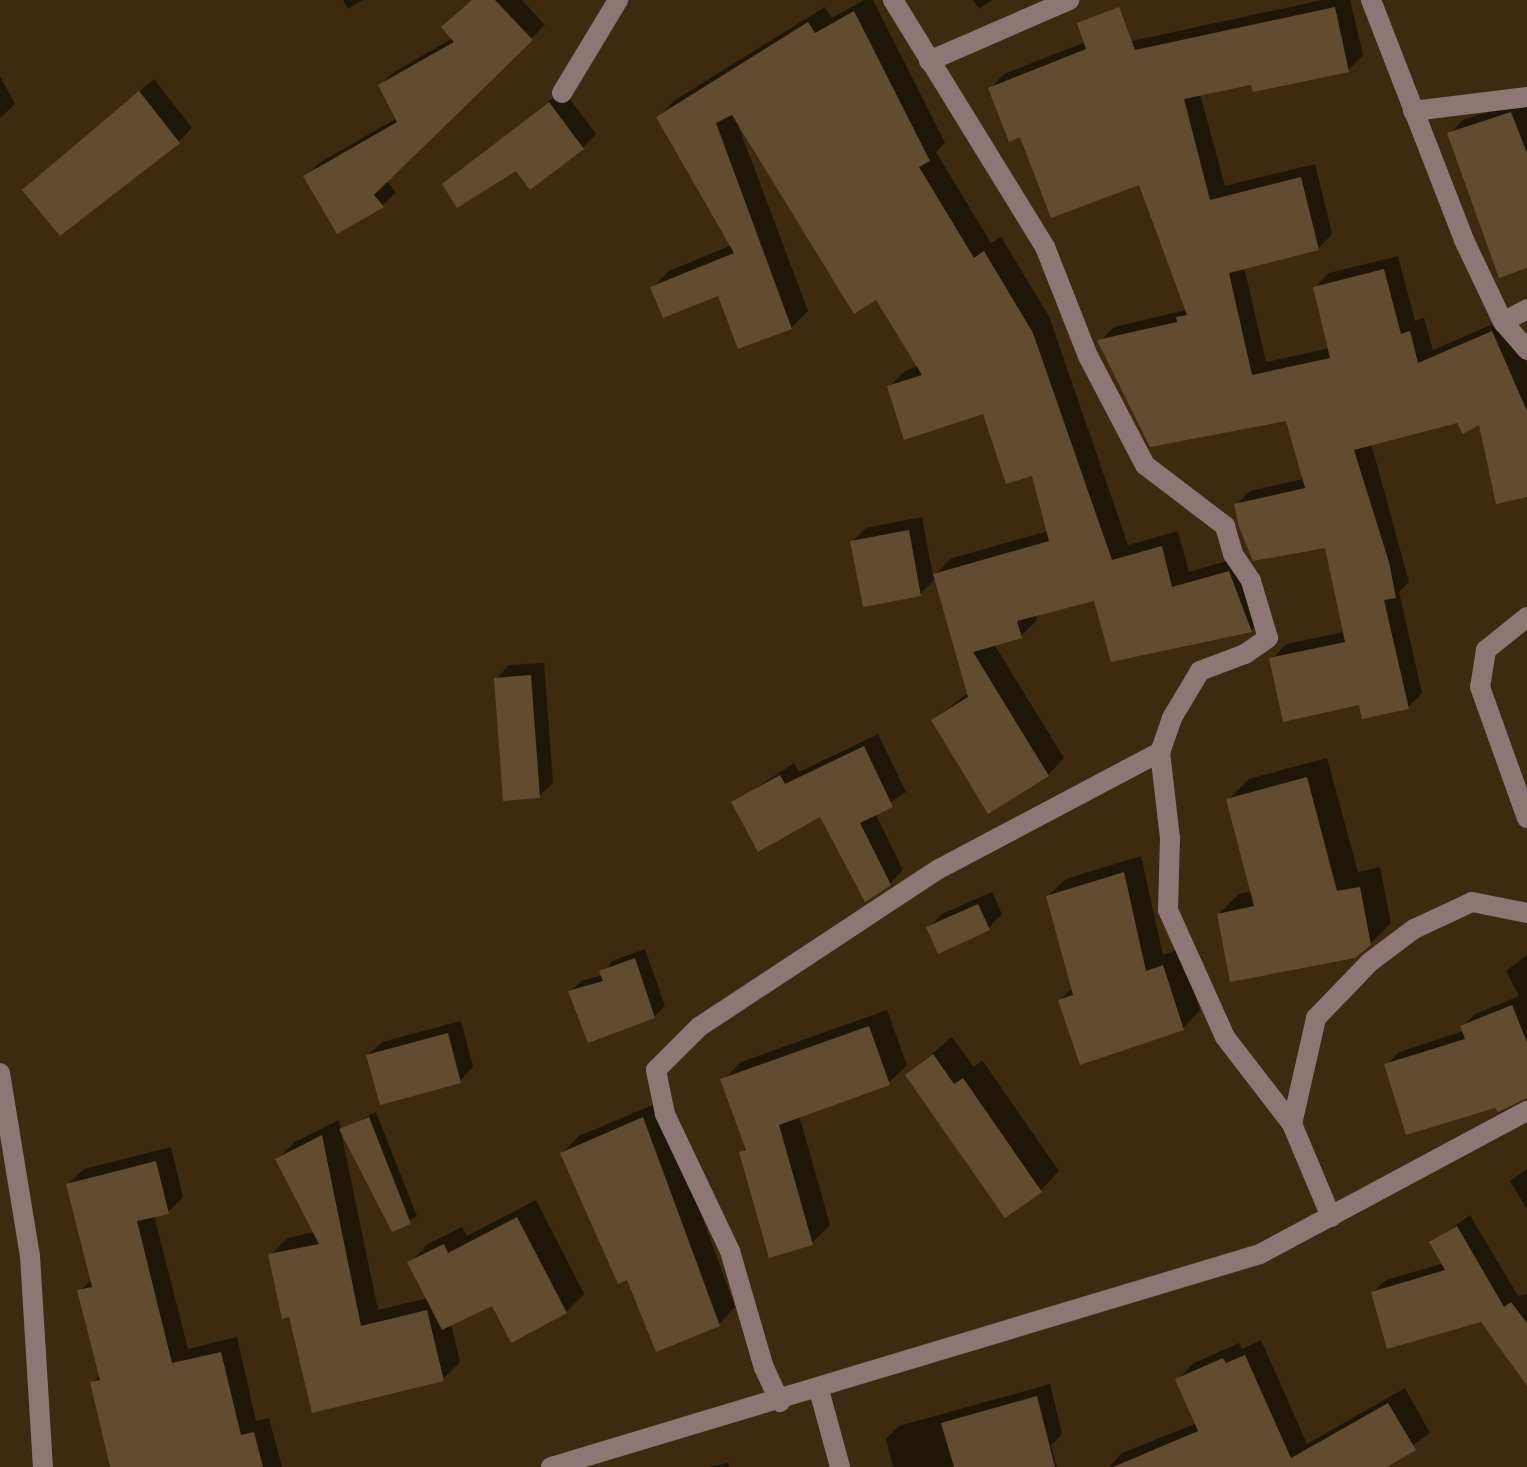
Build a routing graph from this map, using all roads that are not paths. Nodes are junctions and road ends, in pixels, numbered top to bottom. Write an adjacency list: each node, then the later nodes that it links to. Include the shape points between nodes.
1 (618, 0): 6 (street)
2 (893, 0): 5 (street)
3 (1069, 0): 5 (street)
4 (1371, 0): 8 (street)
5 (929, 61): 13 (street, via 1045,247 1088,356 1145,465 1225,526 1233,554 1251,581 1268,638 1245,654 1200,671 1172,718)
6 (562, 93)
7 (1527, 97): 8 (street)
8 (1413, 111): 10 (street)
9 (1527, 309): 10 (street)
10 (1503, 322): 11 (street)
11 (1527, 350)
12 (1527, 617): 14 (street, via 1486,650 1480,687)
13 (1160, 752): 18 (street, via 1170,838 1168,910 1225,1037); 21 (street, via 939,869 699,1027 656,1070 665,1114 730,1251 764,1368)
14 (1527, 818)
15 (1527, 913): 18 (street, via 1472,902 1414,929 1370,962 1316,1018)
16 (0, 1073): 22 (street, via 30,1256)
17 (1527, 1111): 19 (street)
18 (1292, 1124): 19 (street)
19 (1331, 1217): 20 (street, via 1260,1254)
20 (819, 1390): 21 (street); 24 (street)
21 (780, 1402): 23 (street)
22 (43, 1467)
23 (551, 1467)
24 (840, 1467)

